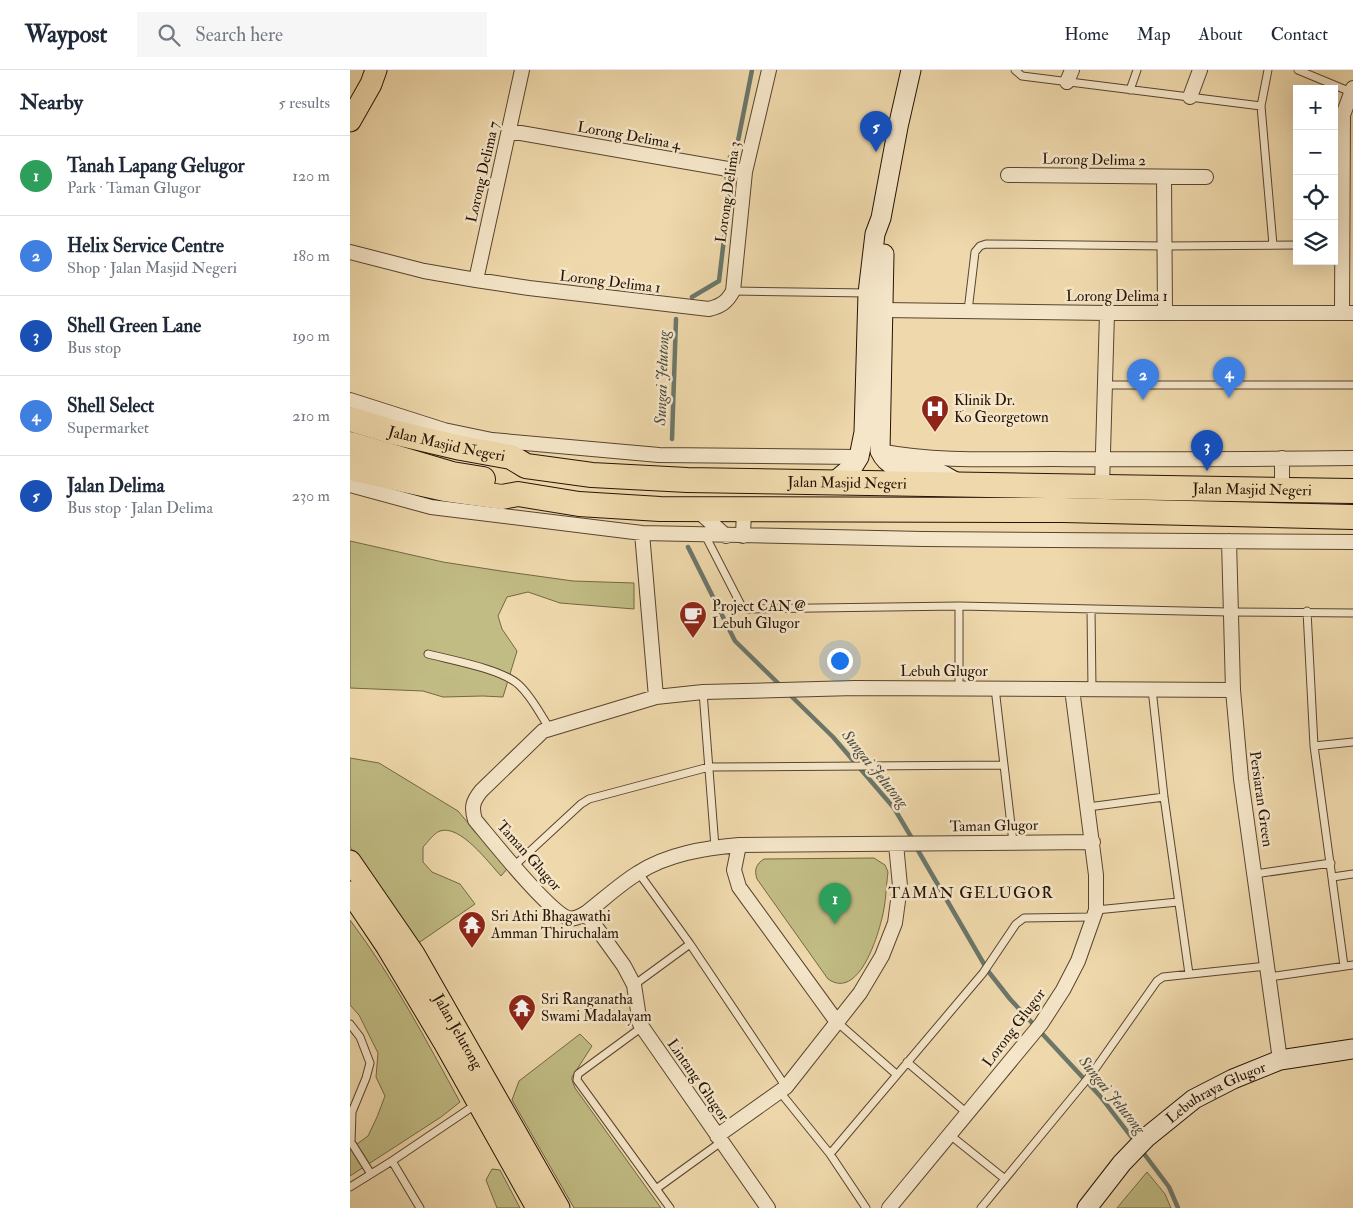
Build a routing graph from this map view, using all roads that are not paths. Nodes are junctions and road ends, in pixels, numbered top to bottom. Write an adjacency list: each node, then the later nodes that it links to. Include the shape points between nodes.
1 (365, 70): 15 (main road)
2 (376, 70): 17 (main road)
3 (522, 70): 18 (street, Lorong Delima 7)
4 (769, 70): 19 (street, Lorong Delima 3)
5 (911, 70): 23 (street)
6 (1015, 70): 11 (lane, via 1022,76)
7 (1137, 70): 12 (lane)
8 (1200, 70): 14 (street)
9 (1268, 70): 16 (lane)
10 (1298, 70): 13 (lane)
11 (1069, 76): 12 (lane)
12 (1130, 90): 14 (lane)
13 (1352, 90): 24 (street, via 1343,115)
14 (1190, 97): 16 (lane)
15 (350, 102)
16 (1261, 106): 25 (lane)
17 (350, 121)
18 (509, 131): 19 (street, Lorong Delima 4); 30 (street, Lorong Delima 7)
19 (744, 172): 31 (street, Lorong Delima 3)
20 (1008, 175): 21 (street, Lorong Delima 2)
21 (1164, 177): 22 (street); 28 (street, Lorong Delima 2)
22 (1206, 177)
23 (882, 218): 32 (street, via 875,234); 33 (street, via 885,235)
24 (1347, 221): 27 (street)
25 (1274, 245): 26 (lane); 28 (lane)
26 (1293, 245)
27 (1338, 245): 36 (street)
28 (1165, 246): 34 (lane, via 986,244 975,252); 35 (street, Lorong Delima 2)
29 (350, 252): 30 (street)
30 (476, 280): 31 (street, Lorong Delima 1, via 709,310 727,301)
31 (733, 291): 32 (lane)
32 (868, 294): 44 (street, via 864,432)
33 (882, 310): 34 (street, Lorong Delima 1); 43 (street)
34 (968, 311): 37 (street, Lorong Delima 1)
35 (1165, 312): 36 (street, Lorong Delima 1); 37 (street, Lorong Delima 1)
36 (1347, 312)
37 (1107, 313): 38 (street)
38 (1104, 385): 39 (lane); 47 (street)
39 (1353, 385)
40 (350, 400): 44 (street, via 444,430 492,440 658,455)
41 (350, 419): 49 (highway, Jalan Masjid Negeri, via 461,448 511,457)
42 (350, 444): 48 (highway)
43 (880, 451): 47 (street, via 937,458); 52 (street, via 884,460 892,465 936,472)
44 (859, 457): 51 (street)
45 (1282, 458): 46 (street); 47 (street); 55 (street)
46 (1353, 458)
47 (1104, 459): 54 (street)
48 (410, 461): 49 (highway, via 508,472); 57 (highway, via 452,474 503,483)
49 (526, 466): 51 (highway, Jalan Masjid Negeri, via 658,479)
50 (350, 468): 57 (highway, Jalan Masjid Negeri, via 445,489 502,497)
51 (834, 482): 52 (highway, Jalan Masjid Negeri)
52 (960, 485): 54 (highway, Jalan Masjid Negeri)
53 (350, 486): 61 (street, via 431,507)
54 (1102, 487): 55 (highway, Jalan Masjid Negeri)
55 (1282, 490): 56 (highway, Jalan Masjid Negeri)
56 (1353, 491)
57 (518, 494): 59 (highway, Jalan Masjid Negeri, via 579,504)
58 (744, 509): 59 (highway, Jalan Masjid Negeri); 60 (highway, Jalan Masjid Negeri, via 1063,510); 64 (street)
59 (697, 510): 63 (street)
60 (1353, 517)
61 (642, 533): 62 (street); 80 (street)
62 (706, 535): 63 (street); 67 (lane, via 742,605 748,609)
63 (726, 536): 64 (street)
64 (743, 536): 65 (street)
65 (1229, 541): 66 (street); 69 (street, Persiaran Green)
66 (1353, 542)
67 (959, 606): 68 (lane); 73 (lane)
68 (1090, 609): 69 (lane); 76 (lane)
69 (1229, 612): 70 (lane); 78 (street, Persiaran Green)
70 (1307, 612): 71 (lane); 83 (lane)
71 (1353, 613)
72 (428, 654): 81 (lane, via 496,672 517,683)
73 (959, 688): 74 (street, Lebuh Glugor); 79 (street, Lebuh Glugor)
74 (995, 688): 75 (street, Lebuh Glugor); 84 (lane)
75 (1072, 689): 76 (street, Lebuh Glugor); 88 (street, Lorong Glugor)
76 (1092, 689): 77 (street, Lebuh Glugor)
77 (1152, 689): 78 (street, Lebuh Glugor); 86 (lane)
78 (1233, 690): 98 (street, Persiaran Green, via 1241,779)
79 (703, 692): 80 (street, Lebuh Glugor); 85 (lane)
80 (656, 697): 81 (street, Lebuh Glugor)
81 (550, 729): 87 (street, Lebuh Glugor, via 538,736)
82 (1353, 742): 83 (lane)
83 (1314, 746): 95 (lane)
84 (1004, 765): 85 (lane); 89 (lane)
85 (709, 767): 93 (lane); 96 (lane, via 589,799)
86 (1164, 797): 88 (lane); 102 (lane)
87 (473, 800): 96 (street, Taman Glugor, via 475,820)
88 (1088, 807): 90 (street, Lorong Glugor)
89 (1013, 842): 90 (street, Taman Glugor); 91 (street, Taman Glugor)
90 (1092, 842): 104 (street, Lorong Glugor, via 1096,875)
91 (900, 844): 92 (street, Taman Glugor); 111 (street, via 900,886 895,923 882,956 860,993)
92 (738, 845): 93 (street, Taman Glugor); 111 (street, via 734,870 739,887)
93 (715, 848): 97 (street, Taman Glugor, via 659,862)
94 (350, 861): 131 (main road, Jalan Jelutong, via 414,954)
95 (1331, 863): 98 (lane); 100 (lane)
96 (514, 866): 103 (street, Taman Glugor, via 559,913 569,918)
97 (638, 872): 103 (street, Taman Glugor); 105 (lane)
98 (1255, 874): 108 (street, Persiaran Green)
99 (1353, 874): 100 (lane)
100 (1333, 876): 107 (lane)
101 (350, 892): 119 (main road, Jalan Jelutong, via 387,947)
102 (1178, 902): 104 (lane); 109 (lane)
103 (586, 914): 110 (street, Lintang Glugor)
104 (1094, 914): 116 (lane, via 1024,918 1016,924 983,973); 120 (street, Lorong Glugor, via 1078,961 1063,990 1041,1024)
105 (690, 944): 110 (lane); 118 (lane)
106 (1353, 965): 107 (lane)
107 (1344, 966): 108 (lane)
108 (1268, 972): 109 (lane); 115 (street, Persiaran Green)
109 (1189, 974): 126 (lane, via 1157,981 1093,1072)
110 (634, 985): 113 (street, Lintang Glugor)
111 (837, 1022): 117 (lane); 118 (street)
112 (350, 1024): 125 (lane, via 360,1037 370,1063 352,1112 351,1142)
113 (642, 1027): 122 (street, Lintang Glugor); 128 (lane, via 578,1074 577,1080)
114 (1353, 1049): 115 (street, Lebuhraya Glugor)
115 (1280, 1060): 137 (street, Lebuhraya Glugor, via 1194,1099 1147,1137)
116 (907, 1062): 117 (lane); 120 (lane)
117 (896, 1074): 123 (lane)
118 (783, 1090): 122 (street); 123 (lane)
119 (478, 1103): 124 (lane); 130 (main road, Jalan Jelutong)
120 (968, 1114): 121 (street, Lorong Glugor)
121 (950, 1135): 126 (lane); 135 (street, Lorong Glugor)
122 (719, 1139): 128 (lane); 133 (street, Lintang Glugor)
123 (830, 1154): 134 (lane)
124 (392, 1161): 125 (lane); 129 (lane)
125 (372, 1174): 127 (lane)
126 (1005, 1179): 136 (lane)
127 (350, 1187)
128 (656, 1189): 132 (lane)
129 (420, 1208)
130 (537, 1208)
131 (559, 1208)
132 (670, 1208)
133 (768, 1208)
134 (866, 1208)
135 (889, 1208)
136 (981, 1208)
137 (1087, 1208)

